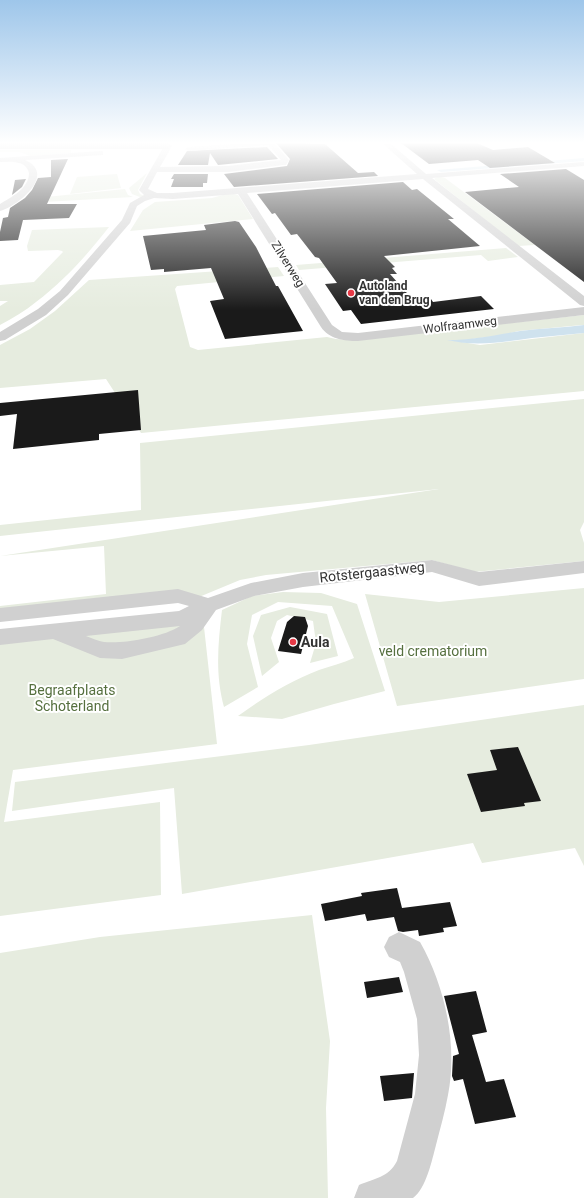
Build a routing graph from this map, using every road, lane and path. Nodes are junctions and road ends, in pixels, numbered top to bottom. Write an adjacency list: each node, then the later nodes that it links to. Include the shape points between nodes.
1 (14, 199): 5 (street)
2 (142, 199): 9 (street, via 133,205 127,221 64,293 42,312)
3 (246, 199): 8 (street, Zilverweg, via 331,332)
4 (454, 199): 6 (street)
5 (0, 208)
6 (584, 302)
7 (584, 311): 8 (street, Wolfraamweg, via 358,337)
8 (336, 335)
9 (0, 337)
10 (584, 567): 11 (street, Rotstergaastweg, via 479,579 432,566 303,580 251,590)
11 (209, 605): 12 (street, via 178,596); 13 (street, via 195,625 178,638 122,651 100,650 58,632)
12 (0, 615)
13 (0, 637)
14 (399, 947): 15 (street, via 410,952 418,967 433,1019 435,1055 432,1094 413,1165 405,1182 389,1194)
15 (372, 1198)

